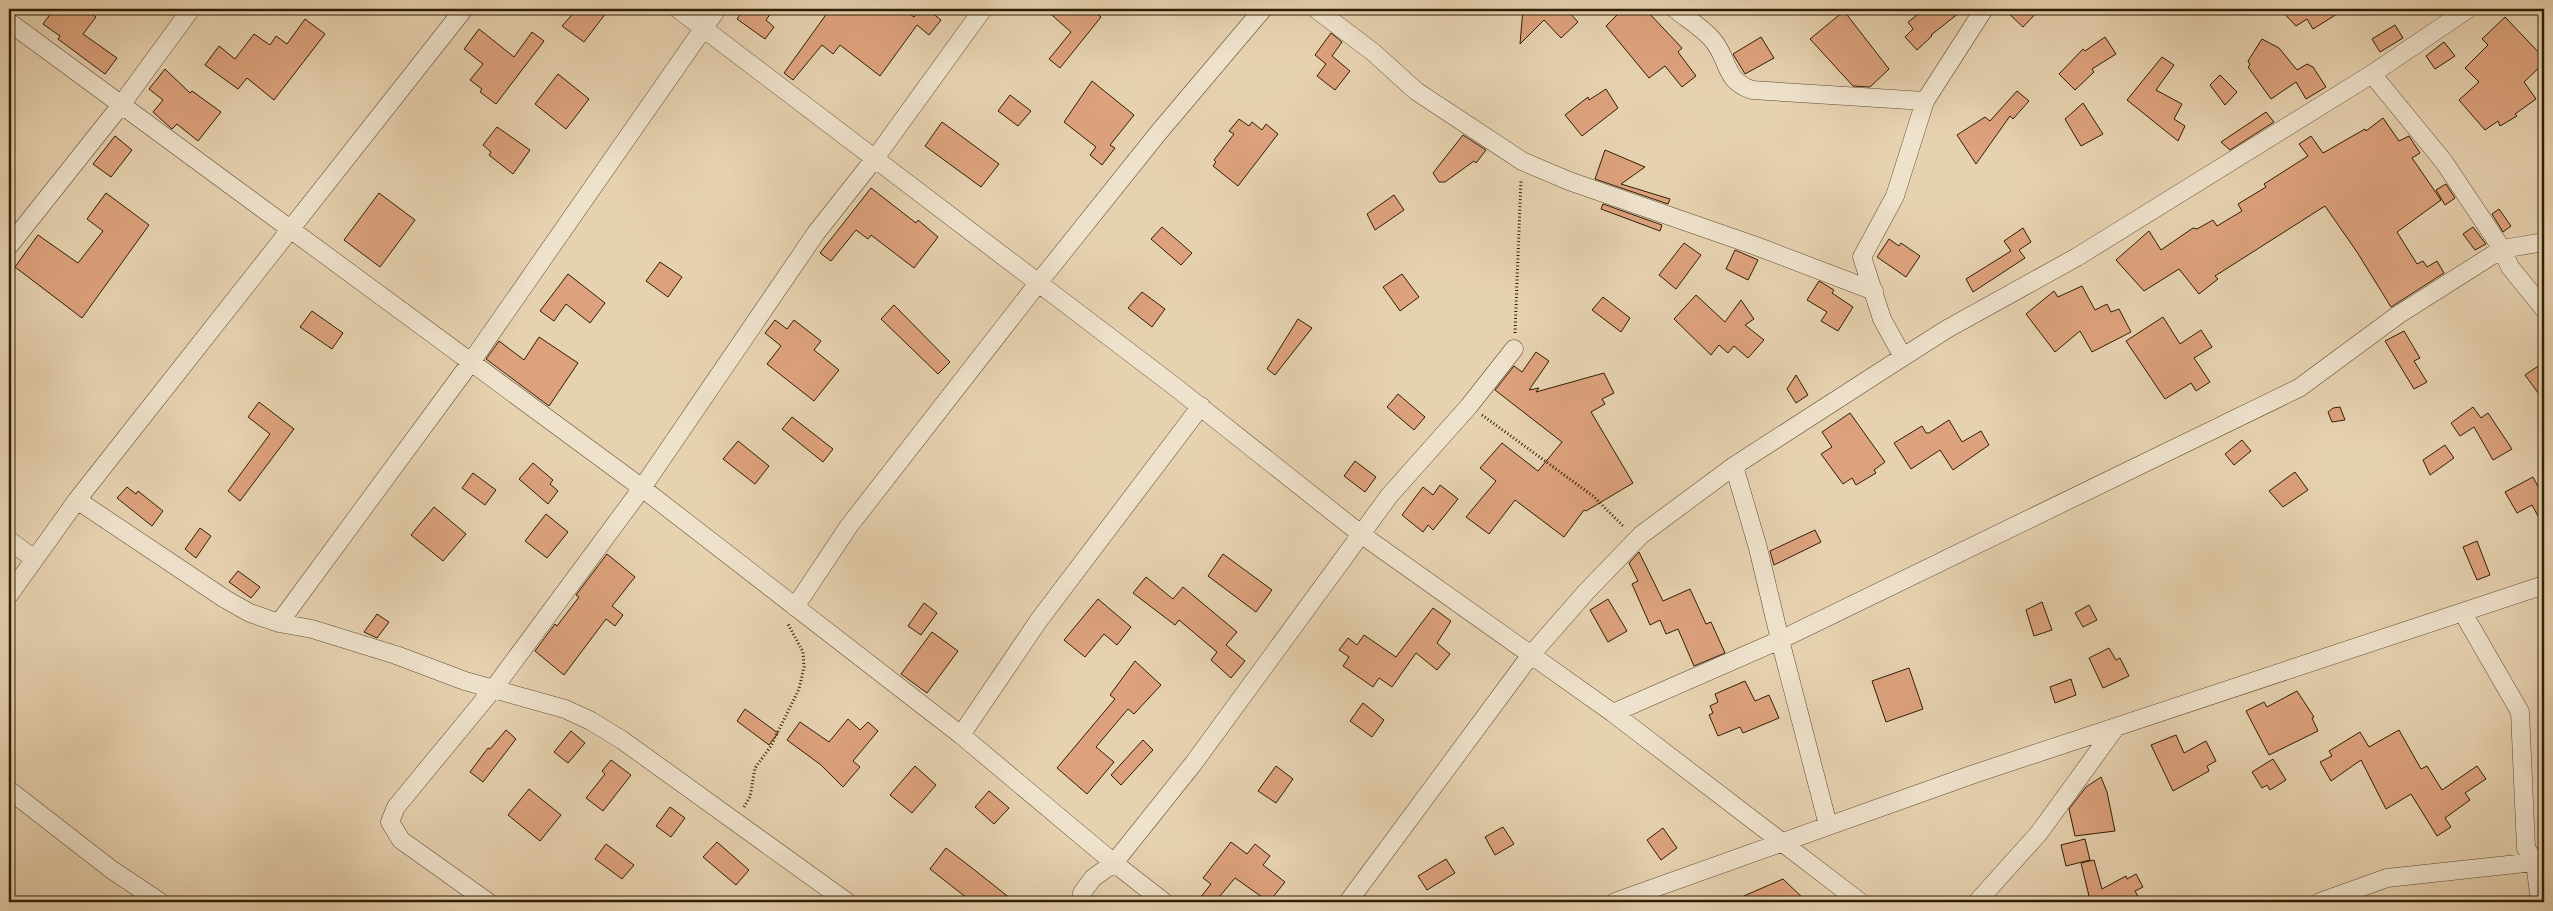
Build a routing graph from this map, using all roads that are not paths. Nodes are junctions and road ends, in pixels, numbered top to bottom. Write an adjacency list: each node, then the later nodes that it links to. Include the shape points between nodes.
1 (191, 9): 15 (street)
2 (464, 9): 17 (street)
3 (678, 9): 12 (street)
4 (717, 9): 12 (street)
5 (983, 9): 16 (street)
6 (1262, 9): 21 (street)
7 (1316, 9): 22 (street, via 1373,52 1416,91 1522,161)
8 (2468, 9): 13 (street)
9 (1979, 11): 14 (street)
10 (1686, 12): 14 (street, via 1712,39 1727,70 1739,85 1752,90)
11 (9, 22): 15 (street)
12 (703, 27): 16 (street); 26 (street)
13 (2372, 74): 20 (street, via 2444,162); 25 (street, via 2085,252 1947,329)
14 (1925, 101): 22 (street, via 1895,196 1862,258)
15 (121, 105): 17 (street); 19 (street)
16 (876, 157): 21 (street); 29 (street, via 816,233)
17 (291, 230): 26 (street); 30 (street)
18 (2544, 242): 20 (street)
19 (9, 246)
20 (2502, 249): 23 (street, via 2510,267); 39 (street, via 2398,315 2299,388)
21 (1039, 282): 27 (street); 37 (street, via 849,526)
22 (1874, 291): 25 (street, via 1882,319)
23 (2544, 309)
24 (1514, 349): 31 (street, via 1469,406 1389,496)
25 (1903, 358): 28 (street)
26 (471, 362): 29 (street); 38 (street)
27 (1201, 406): 31 (street); 44 (street, via 1039,620)
28 (1734, 466): 39 (street); 40 (street, via 1637,539)
29 (642, 488): 37 (street); 41 (street)
30 (77, 500): 33 (street); 38 (street, via 224,599)
31 (1362, 535): 40 (street); 49 (street, via 1193,764)
32 (9, 540): 33 (street)
33 (34, 559): 35 (street)
34 (2544, 585): 36 (street)
35 (9, 595)
36 (2463, 613): 43 (street); 48 (street, via 2520,712 2526,848)
37 (791, 615): 44 (street)
38 (279, 623): 41 (street, via 312,629)
39 (1780, 640): 42 (street); 46 (street)
40 (1530, 656): 42 (street); 55 (street)
41 (494, 688): 51 (street, via 396,807 390,822 401,840); 52 (street, via 565,709 591,721)
42 (1613, 713): 47 (street)
43 (2116, 727): 46 (street); 58 (street, via 2039,833)
44 (962, 734): 49 (street)
45 (9, 790): 50 (street, via 112,870)
46 (1828, 825): 47 (street)
47 (1782, 842): 56 (street); 57 (street)
48 (2540, 862): 59 (street, via 2387,878); 60 (street)
49 (1114, 863): 53 (street, via 1093,878 1082,893); 54 (street)
50 (160, 902)
51 (488, 902)
52 (847, 902)
53 (1082, 902)
54 (1164, 902)
55 (1348, 902)
56 (1615, 902)
57 (1860, 902)
58 (1977, 902)
59 (2320, 902)
60 (2540, 902)

